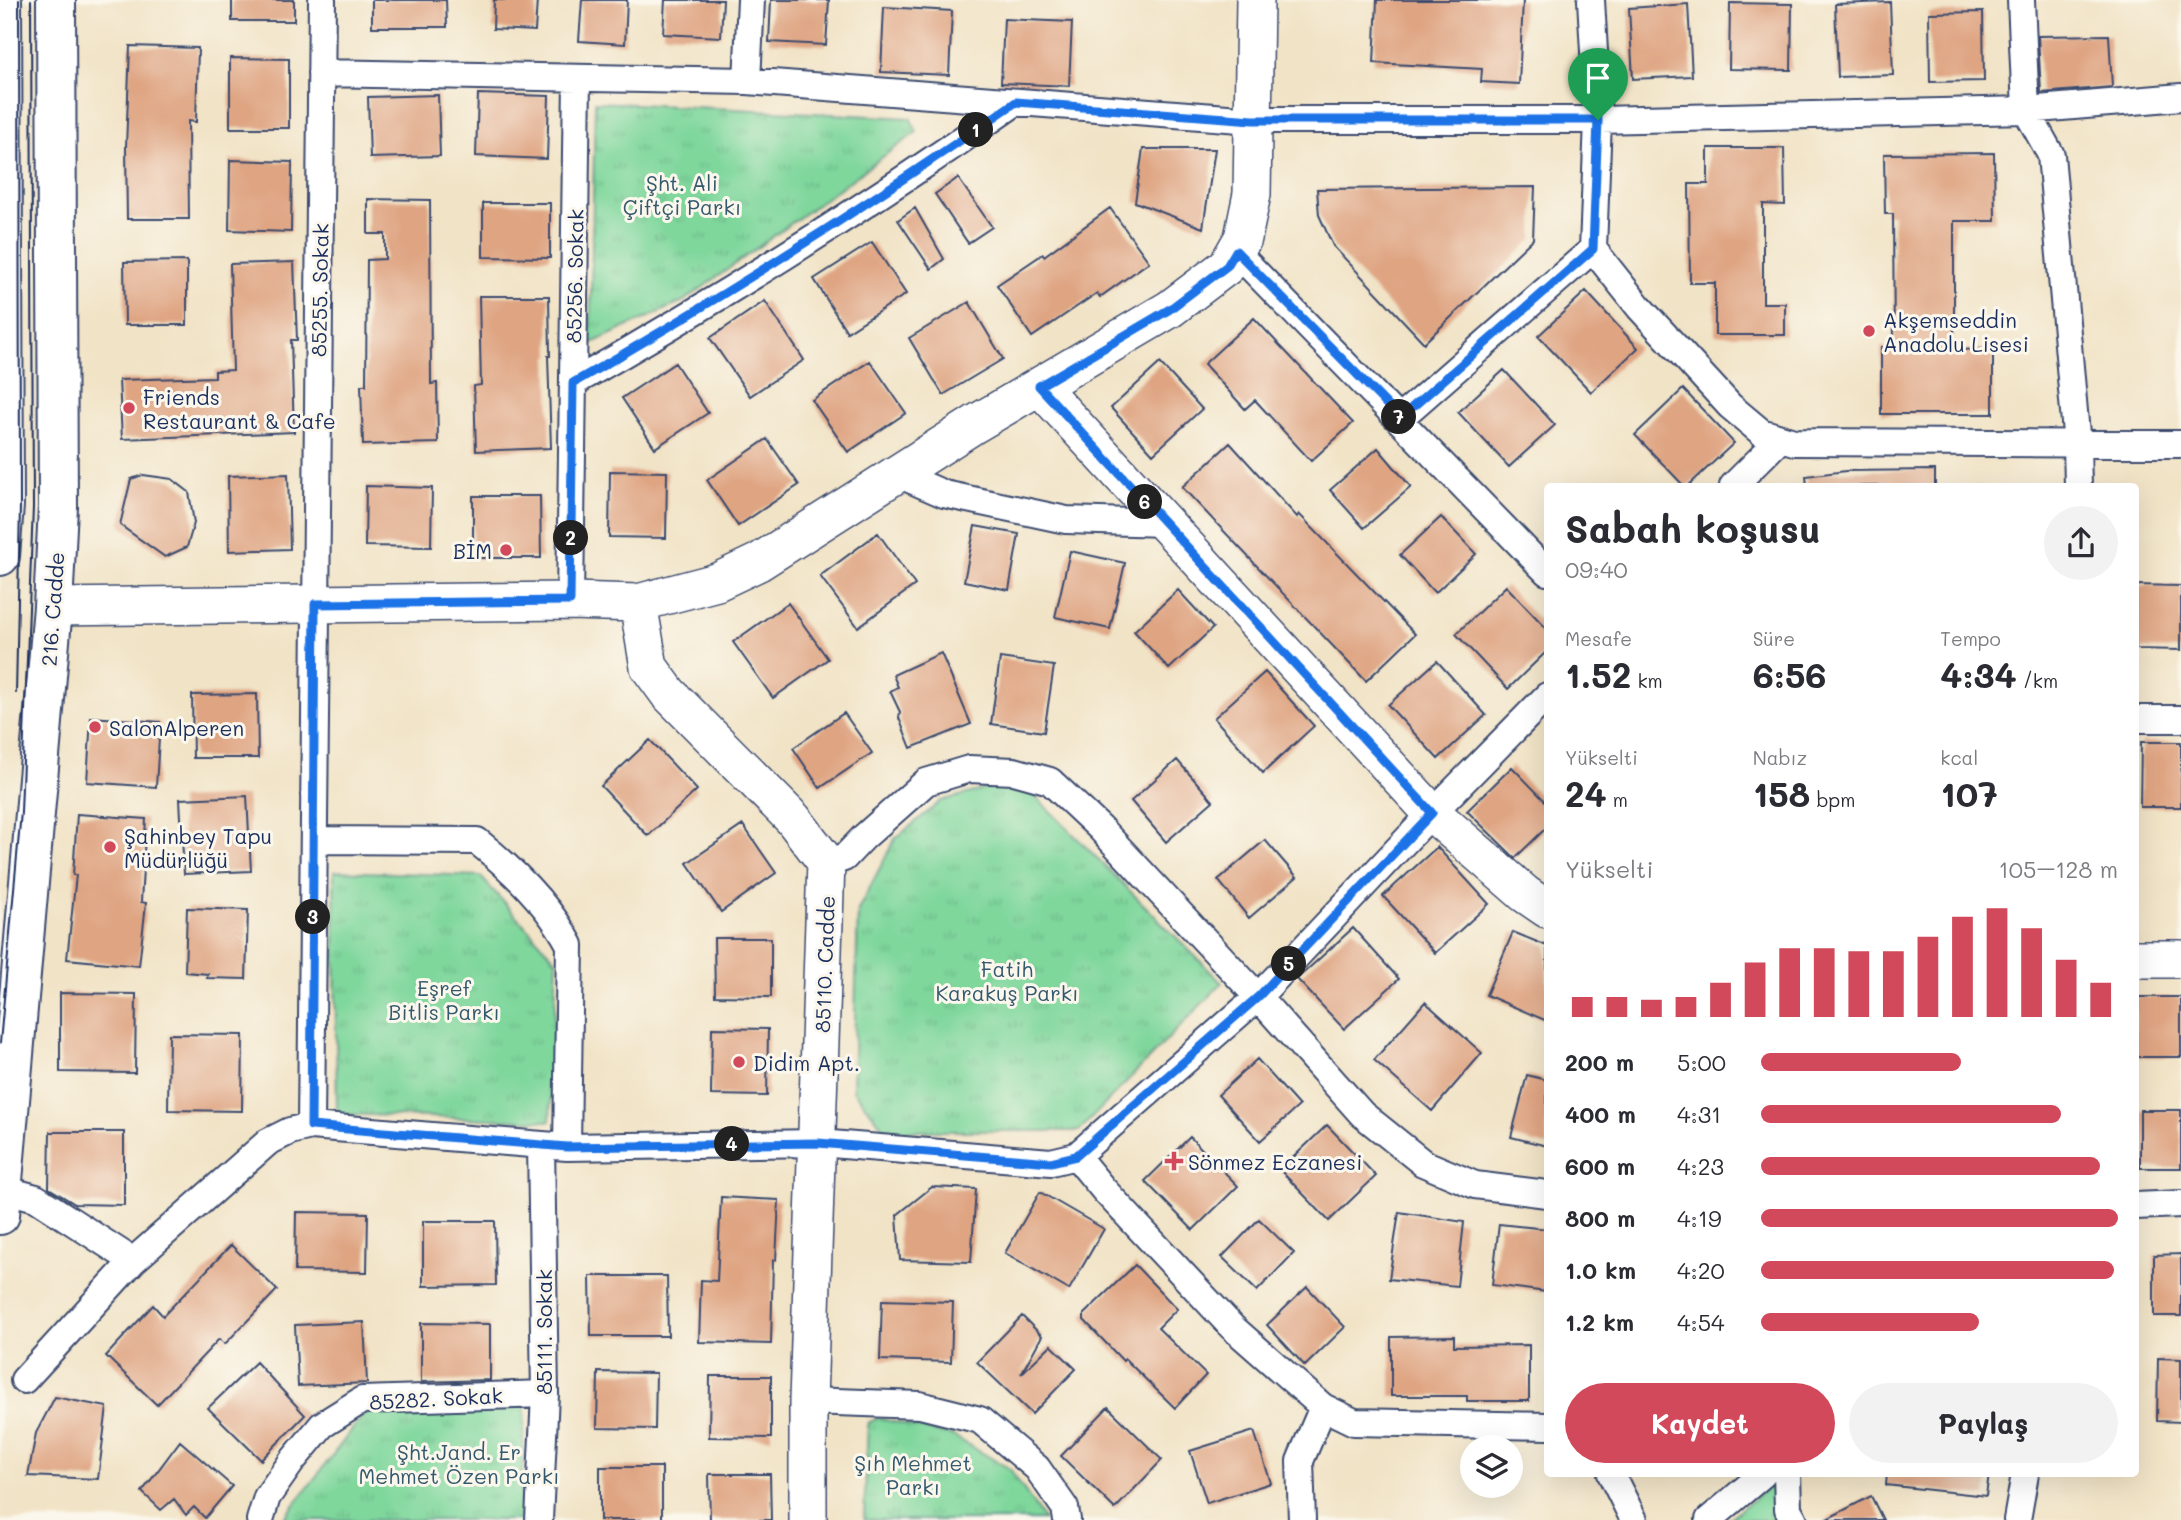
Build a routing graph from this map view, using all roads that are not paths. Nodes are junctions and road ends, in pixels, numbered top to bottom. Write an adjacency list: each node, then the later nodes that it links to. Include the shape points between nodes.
1 (2, 0): 18 (main road)
2 (56, 0): 34 (main road, 216. Cadde, via 58,507)
3 (322, 0): 8 (street, 85255. Sokak)
4 (751, 0): 10 (street)
5 (1255, 0): 14 (street)
6 (1591, 0): 15 (street)
7 (2021, 0): 13 (street)
8 (321, 73): 9 (street); 33 (street, 85255. Sokak)
9 (576, 78): 10 (street); 19 (street, 85256. Sokak)
10 (747, 81): 12 (street)
11 (2181, 97): 13 (street)
12 (1016, 102): 14 (street); 19 (street, via 893,187)
13 (2026, 110): 15 (street); 24 (street, via 2051,155)
14 (1253, 120): 15 (street); 17 (street, via 1252,194)
15 (1598, 120): 16 (street)
16 (1593, 249): 21 (street); 22 (street, via 1730,407 1761,432)
17 (1236, 251): 20 (street, via 1227,266 1170,309); 21 (street)
18 (1, 307): 29 (main road, via 4,505)
19 (573, 383): 31 (street, 85256. Sokak)
20 (1039, 386): 25 (street); 28 (street)
21 (1400, 418): 30 (street)
22 (1781, 438): 24 (street, via 1794,442); 26 (street)
23 (2181, 444): 24 (street)
24 (2077, 445): 27 (street)
25 (898, 474): 28 (street, via 944,494 1066,520); 32 (street, via 748,567 717,582)
26 (1736, 483)
27 (2078, 483)
28 (1165, 523): 38 (street)
29 (0, 556)
30 (1544, 569)
31 (570, 601): 32 (street); 33 (street)
32 (638, 603): 40 (street, via 649,667 668,693 793,819)
33 (315, 604): 34 (street); 39 (street, 85255. Sokak)
34 (53, 607): 50 (main road, 216. Cadde)
35 (1544, 699): 38 (street)
36 (2139, 719): 37 (street)
37 (2181, 719)
38 (1432, 813): 41 (street); 44 (street)
39 (314, 840): 45 (street, 85255. Sokak); 47 (street, 85111. Sokak, via 477,841 558,922 569,945)
40 (827, 862): 44 (street, via 844,858 926,782 970,769 1014,771 1050,781); 46 (street, 85110. Cadde)
41 (1544, 907)
42 (2139, 958): 43 (street)
43 (2181, 959)
44 (1258, 997): 48 (street); 49 (street, via 1362,1114 1423,1163 1475,1185)
45 (311, 1126): 47 (street); 53 (street, via 290,1130 268,1142)
46 (818, 1143): 47 (street); 48 (street, via 1051,1162); 56 (street, 85110. Cadde)
47 (554, 1146): 55 (street, 85111. Sokak)
48 (1076, 1156): 57 (street, via 1231,1327)
49 (1544, 1195)
50 (1, 1202): 53 (street, via 36,1198)
51 (2181, 1204): 52 (street)
52 (2139, 1206)
53 (133, 1261): 54 (street)
54 (24, 1380)
55 (545, 1394): 63 (street, 85282. Sokak, via 362,1400 322,1425 268,1497); 64 (street, 85111. Sokak)
56 (808, 1401): 65 (street, 85110. Cadde); 66 (street, via 920,1405 980,1420 1037,1468 1065,1508)
57 (1323, 1407): 58 (street, via 1354,1422); 67 (street, via 1300,1461)
58 (1544, 1426)
59 (1612, 1477): 68 (street)
60 (1759, 1477): 69 (street)
61 (1787, 1477): 70 (street, via 1788,1509)
62 (2024, 1477): 71 (street)
63 (260, 1520)
64 (540, 1520)
65 (808, 1520)
66 (1067, 1520)
67 (1302, 1520)
68 (1634, 1520)
69 (1709, 1520)
70 (1794, 1520)
71 (2017, 1520)

